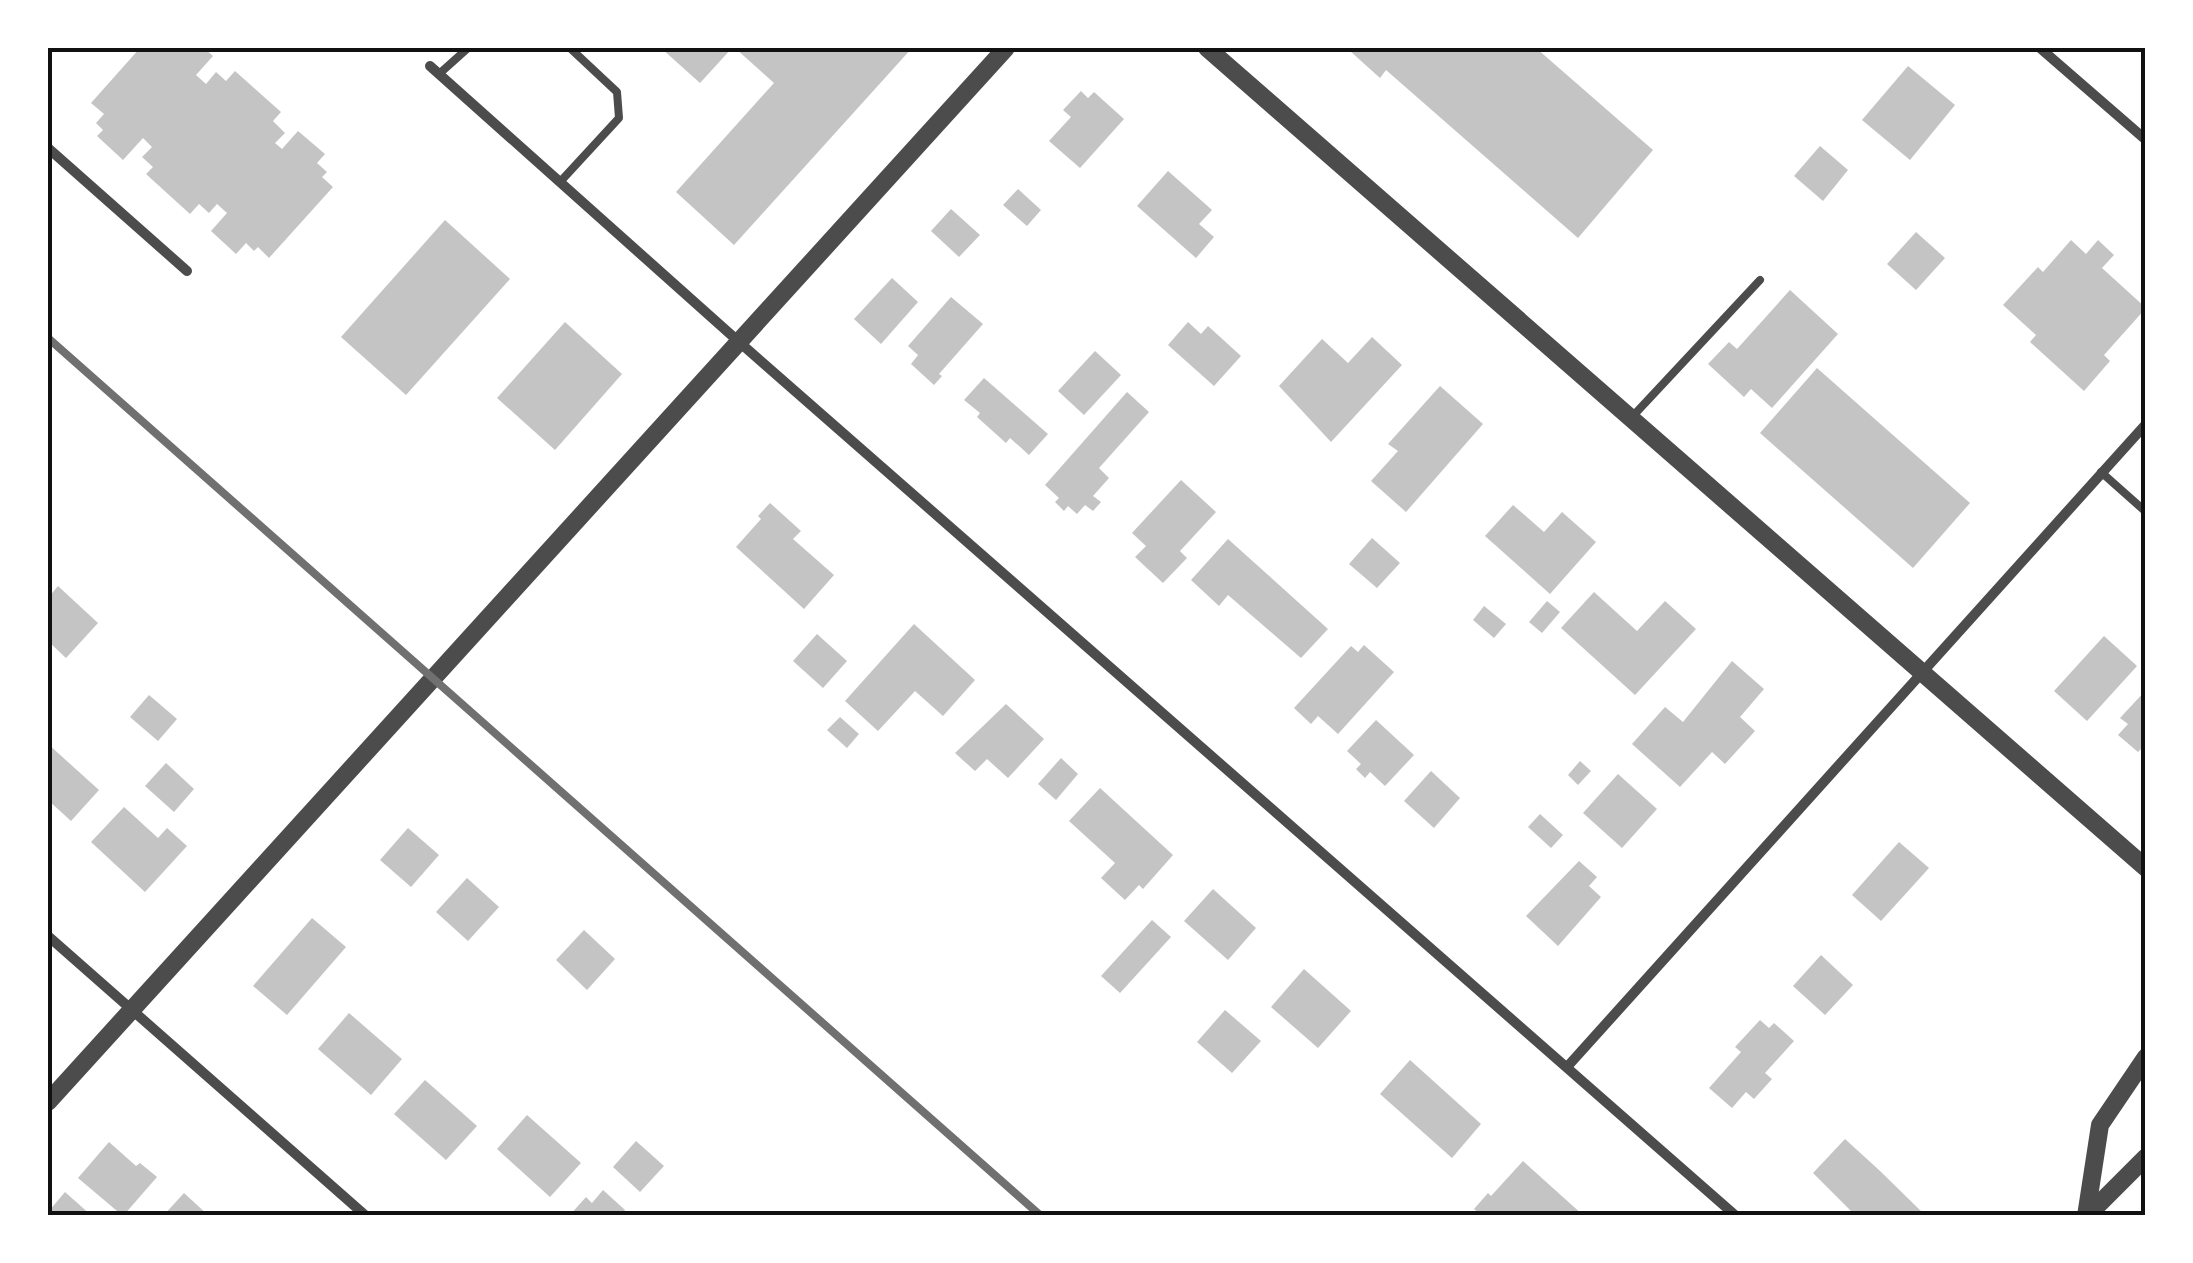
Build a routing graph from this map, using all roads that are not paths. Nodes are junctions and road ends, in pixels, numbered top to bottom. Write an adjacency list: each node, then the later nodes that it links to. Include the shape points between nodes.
1 (468, 48): 6 (lane)
2 (570, 48): 9 (lane, via 617,92 619,118)
3 (1006, 48): 12 (street)
4 (1207, 48): 13 (street)
5 (2040, 48): 7 (street)
6 (435, 70): 9 (street)
7 (2146, 140)
8 (48, 148): 10 (street)
9 (560, 182): 12 (street)
10 (187, 271)
11 (1760, 280): 13 (lane)
12 (738, 340): 20 (street); 22 (street)
13 (1632, 417): 17 (street)
14 (2146, 424): 15 (street)
15 (2101, 472): 16 (lane); 17 (street)
16 (2146, 512)
17 (1921, 670): 18 (street); 22 (street)
18 (2146, 868)
19 (48, 936): 20 (street)
20 (131, 1010): 23 (street); 25 (street)
21 (2146, 1057): 27 (street, via 2100,1125)
22 (1567, 1067): 26 (street)
23 (48, 1102)
24 (2146, 1158): 27 (street)
25 (366, 1216)
26 (1736, 1216)
27 (2086, 1216)

